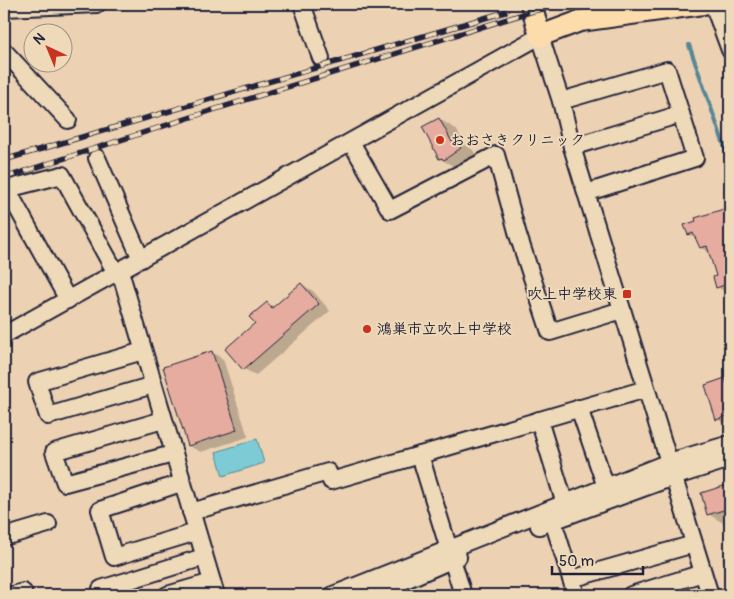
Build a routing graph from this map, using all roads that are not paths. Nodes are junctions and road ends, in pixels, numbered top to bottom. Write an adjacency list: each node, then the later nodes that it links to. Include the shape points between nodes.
1 (97, 4): 6 (street)
2 (302, 4): 10 (street)
3 (531, 4): 7 (main road)
4 (702, 4): 7 (main road, via 580,21)
5 (713, 4): 8 (street)
6 (4, 8)
7 (540, 36): 12 (street); 15 (street)
8 (730, 50)
9 (4, 51): 11 (street)
10 (322, 58)
11 (9, 65): 14 (street)
12 (561, 101): 13 (street, via 666,70); 16 (street)
13 (681, 114): 16 (street); 18 (street, via 695,158)
14 (68, 120)
15 (351, 142): 19 (street); 22 (street, via 390,210 496,155 550,332)
16 (572, 146): 18 (street)
17 (97, 158): 19 (street)
18 (586, 194): 22 (street)
19 (141, 259): 20 (street)
20 (118, 272): 21 (street); 21 (street, via 62,175 7,189); 24 (street)
21 (68, 300): 23 (street)
22 (622, 310): 26 (street)
23 (4, 335)
24 (143, 350): 25 (street); 25 (street, via 37,382 48,416)
25 (153, 385): 28 (street)
26 (646, 389): 27 (street); 34 (street)
27 (580, 408): 29 (street); 36 (street)
28 (163, 420): 31 (street); 31 (street, via 54,452 66,483)
29 (539, 420): 32 (street); 37 (street)
30 (730, 444): 34 (street)
31 (173, 454): 35 (street)
32 (420, 455): 38 (street, via 331,481 328,472); 44 (street)
33 (730, 459): 34 (street)
34 (671, 470): 36 (street); 39 (street); 43 (street)
35 (181, 482): 38 (street); 41 (street, via 100,510 114,557)
36 (606, 487): 37 (street)
37 (564, 504): 44 (street)
38 (191, 512): 41 (street)
39 (553, 520): 44 (street); 47 (street)
40 (48, 524): 42 (street)
41 (196, 532): 45 (street)
42 (4, 537)
43 (694, 544): 46 (street); 47 (street)
44 (450, 554): 51 (street); 52 (street); 53 (street)
45 (204, 557): 48 (street); 49 (street, via 101,589)
46 (703, 573): 55 (street); 56 (street)
47 (571, 579): 54 (street)
48 (214, 589): 50 (street)
49 (103, 595)
50 (167, 595)
51 (333, 595)
52 (372, 595)
53 (463, 595)
54 (576, 595)
55 (631, 595)
56 (710, 595)

